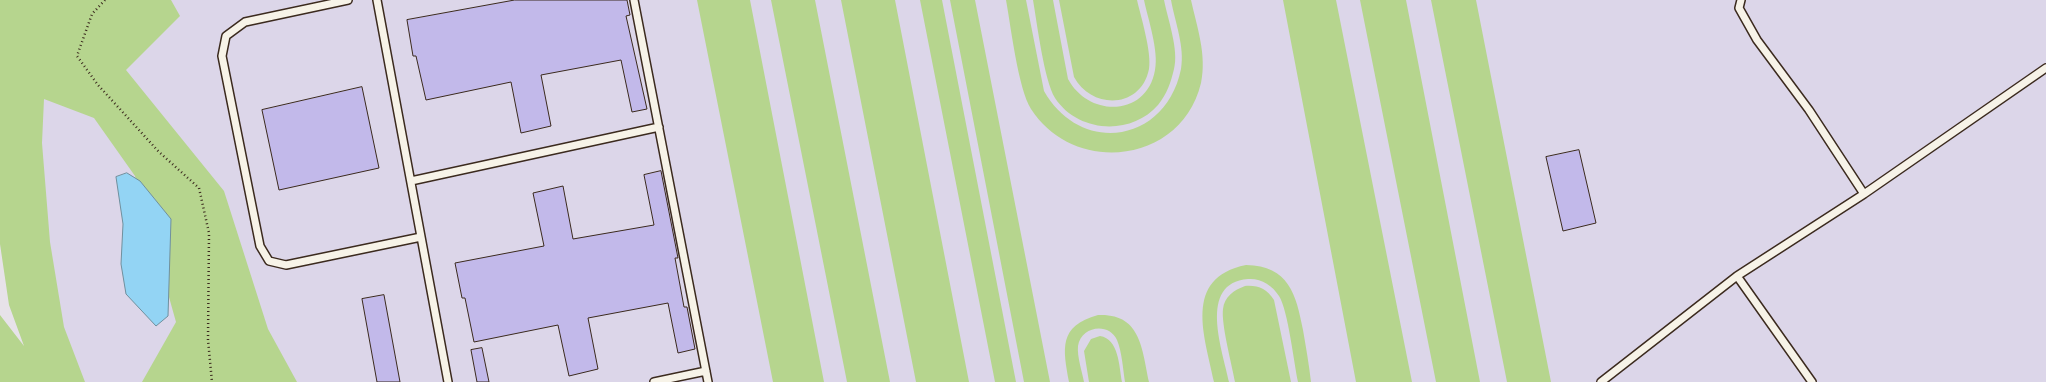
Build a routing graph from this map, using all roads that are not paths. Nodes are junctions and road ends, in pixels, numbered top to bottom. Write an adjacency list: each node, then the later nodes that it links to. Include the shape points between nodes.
1 (348, 0): 9 (lane, via 245,22 226,36 222,56 260,246 269,261 286,265)
2 (377, 0): 7 (lane)
3 (634, 0): 6 (lane)
4 (1741, 0): 8 (lane, via 1739,8 1757,40 1809,110)
5 (2046, 68): 8 (lane)
6 (659, 127): 7 (lane); 11 (lane)
7 (411, 181): 9 (lane)
8 (1864, 194): 10 (lane)
9 (421, 237): 12 (lane)
10 (1737, 276): 15 (lane); 16 (lane)
11 (706, 371): 13 (lane); 14 (lane)
12 (448, 382)
13 (654, 382)
14 (708, 382)
15 (1601, 382)
16 (1812, 382)

